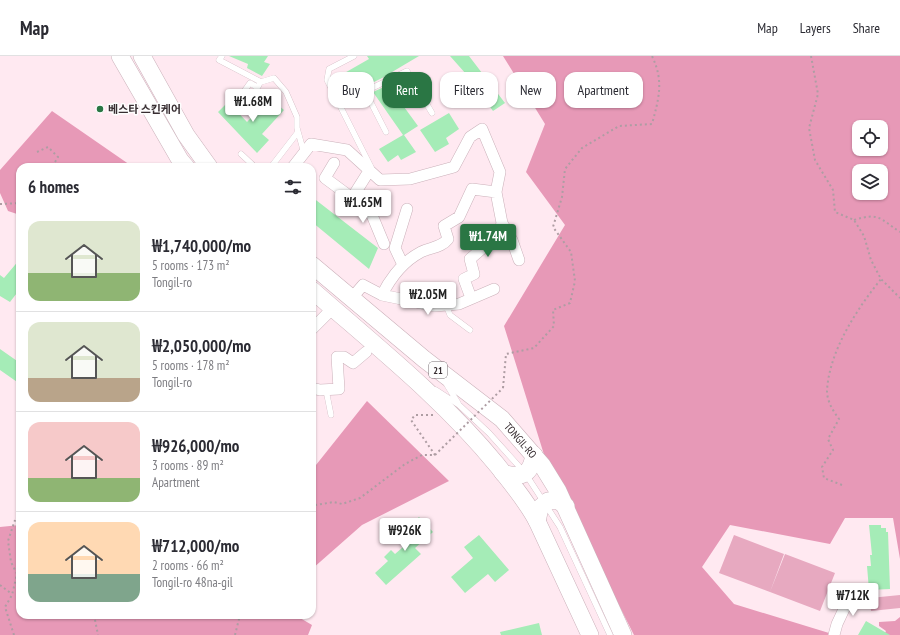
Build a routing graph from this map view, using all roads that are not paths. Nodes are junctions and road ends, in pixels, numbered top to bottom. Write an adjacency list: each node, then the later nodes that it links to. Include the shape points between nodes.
1 (120, 56): 18 (main road)
2 (142, 56): 19 (main road, via 186,135)
3 (222, 56): 6 (lane, via 220,60)
4 (354, 56): 5 (lane, via 329,69)
5 (328, 72)
6 (261, 82): 7 (lane); 14 (lane, via 274,78 286,92 297,117)
7 (257, 87): 9 (lane, via 250,83); 10 (lane)
8 (374, 87): 13 (lane, via 407,71)
9 (245, 90)
10 (253, 94)
11 (341, 108): 24 (lane)
12 (374, 108): 15 (lane)
13 (432, 113)
14 (298, 132): 16 (lane); 21 (lane)
15 (386, 132)
16 (304, 153): 22 (street); 24 (street, via 311,144 347,150)
17 (241, 154): 20 (lane)
18 (183, 163)
19 (206, 163)
20 (251, 163)
21 (274, 163)
22 (295, 163)
23 (334, 163): 26 (street, via 325,178)
24 (372, 174): 25 (street, via 380,180 410,179 454,167 470,137 482,129 500,172); 26 (street)
25 (496, 192): 28 (street); 31 (street, via 472,189 459,217 444,226 448,239 443,244 421,252)
26 (352, 198): 29 (street, via 372,215)
27 (408, 209): 31 (street, via 395,248)
28 (502, 223): 30 (street); 36 (street, via 499,234 470,258 474,274 464,279)
29 (384, 244)
30 (519, 260)
31 (403, 265): 35 (street, via 391,277)
32 (316, 268): 37 (main road, TONGIL-RO / 21)
33 (494, 289): 36 (street)
34 (316, 293): 39 (main road, 21)
35 (382, 295): 37 (street, via 363,285); 38 (street, via 435,306)
36 (471, 298): 38 (street, via 458,304)
37 (351, 299): 44 (main road, TONGIL-RO / 21)
38 (446, 305): 41 (lane, via 450,315)
39 (333, 308): 40 (street); 43 (main road, 21)
40 (316, 325)
41 (470, 330)
42 (366, 352): 46 (street, via 353,363 344,357 337,357 339,389)
43 (399, 364): 47 (lane); 50 (main road, 21, via 471,435)
44 (439, 371): 47 (lane); 49 (main road, TONGIL-RO / 21, via 502,419)
45 (316, 389): 46 (street)
46 (326, 390): 48 (lane)
47 (460, 405): 51 (lane)
48 (331, 415)
49 (534, 455): 51 (main road, via 530,468); 53 (main road, TONGIL-RO / 21, via 554,483)
50 (504, 473): 51 (main road, via 513,476); 54 (main road, 21)
51 (525, 473): 52 (lane)
52 (546, 503): 53 (main road, via 557,500); 54 (main road, via 540,508); 56 (lane, via 560,527)
53 (566, 506): 60 (main road, TONGIL-RO / 21)
54 (537, 521): 57 (main road, 21)
55 (852, 592): 61 (street)
56 (597, 608): 58 (lane); 59 (lane)
57 (590, 635)
58 (610, 635)
59 (615, 635)
60 (623, 635)
61 (834, 635)

